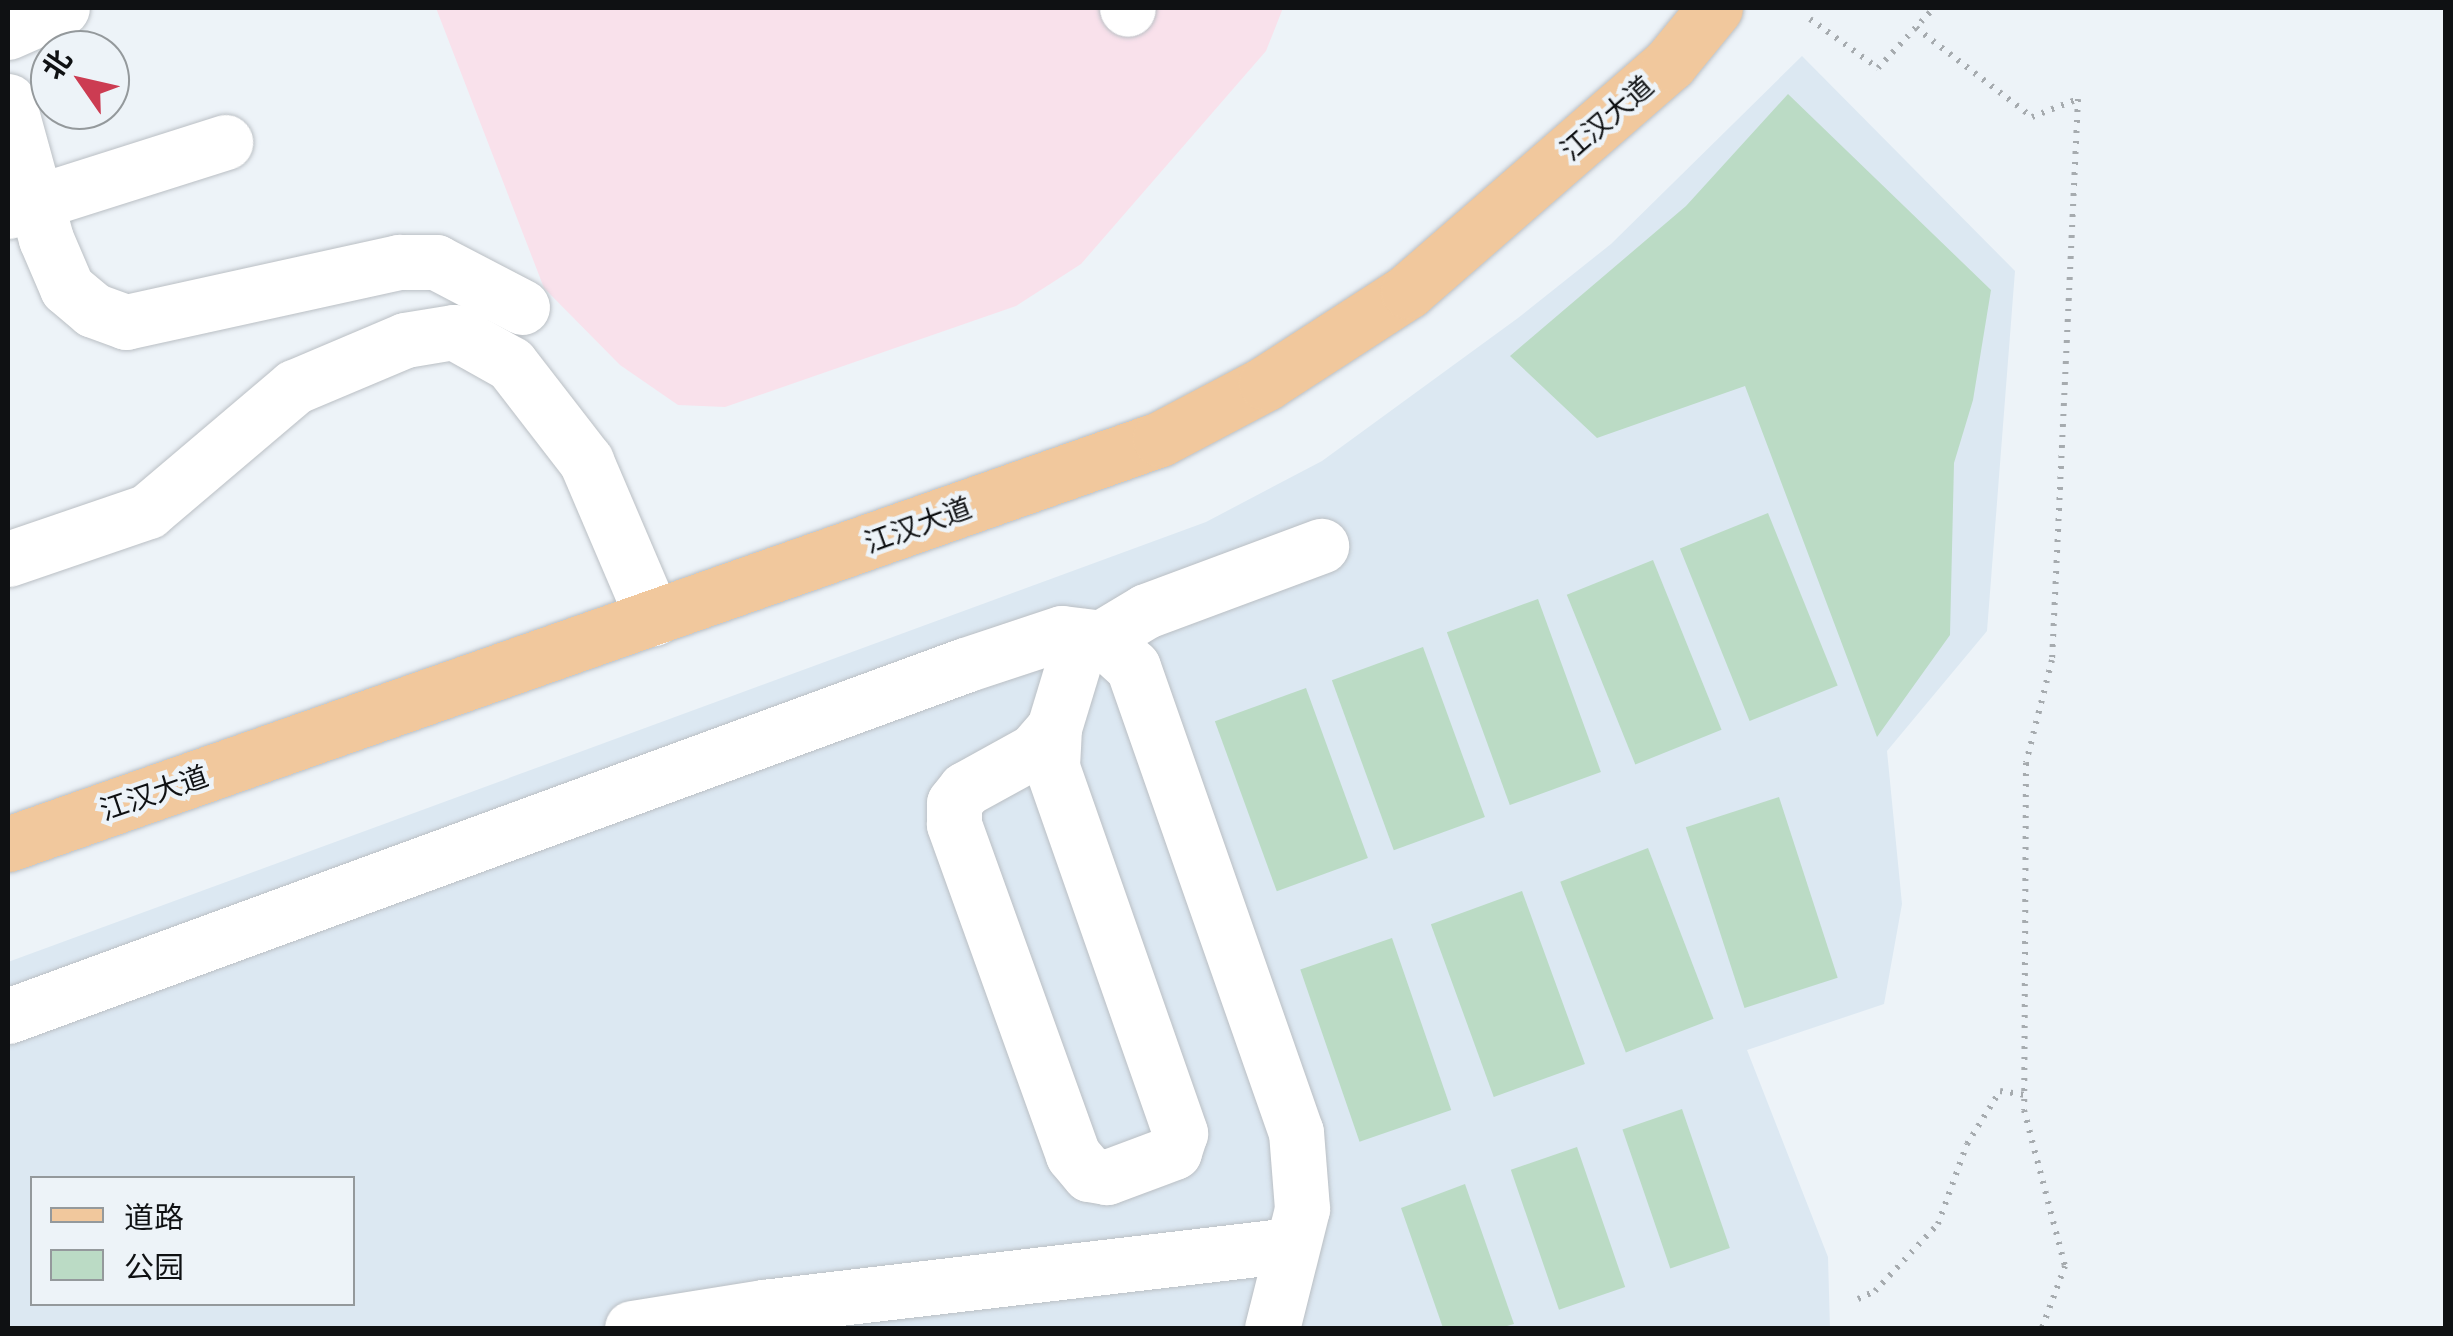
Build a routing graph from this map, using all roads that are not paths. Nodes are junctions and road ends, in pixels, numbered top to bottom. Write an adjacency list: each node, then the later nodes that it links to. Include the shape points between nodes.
1 (62, 8): 3 (street)
2 (1715, 8): 10 (main road, 江汉大道, via 1670,63 1408,291 1266,383 1160,439)
3 (8, 32)
4 (8, 101): 6 (street)
5 (225, 142): 6 (street)
6 (22, 207): 7 (street, via 67,288 93,310 126,322 399,262 436,262)
7 (522, 307)
8 (1321, 546): 11 (street)
9 (8, 559): 10 (street, via 148,511 294,388 405,340 454,332 510,364 586,461)
10 (653, 618): 13 (main road, 江汉大道)
11 (1092, 636): 12 (street); 14 (street, via 1062,633 965,665); 15 (street, via 1133,667 1296,1132 1302,1209)
12 (1054, 728): 12 (street, via 1034,751 964,788 954,803 954,824 1072,1156 1088,1174 1107,1177 1174,1152 1180,1134 1052,767)
13 (8, 844)
14 (8, 1016)
15 (1291, 1245): 16 (street); 17 (street)
16 (632, 1328)
17 (1272, 1328)

